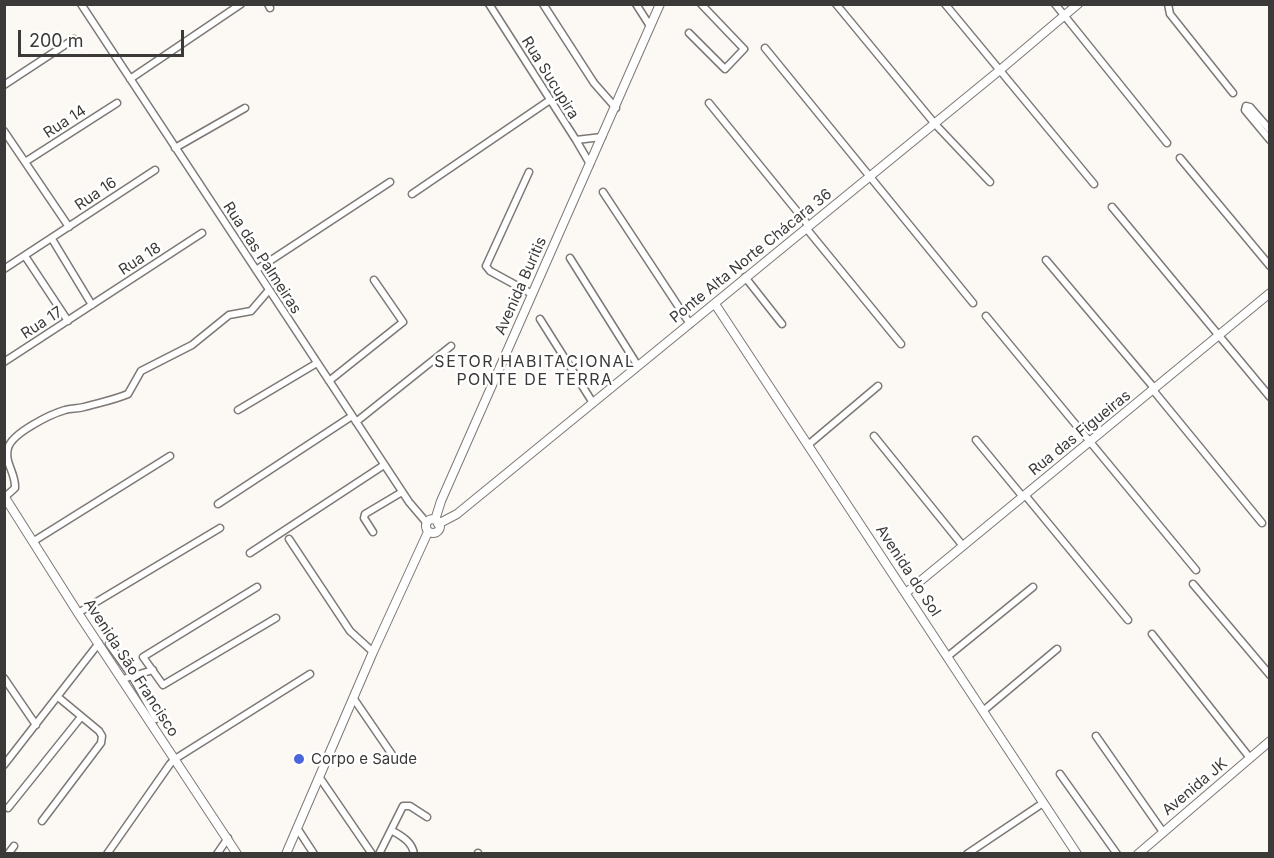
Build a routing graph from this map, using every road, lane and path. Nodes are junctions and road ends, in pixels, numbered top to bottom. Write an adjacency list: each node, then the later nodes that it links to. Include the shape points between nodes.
1 (241, 4): 19 (street)
2 (489, 4): 22 (street, Rua Sucupira)
3 (543, 4): 26 (street, via 594,84)
4 (636, 4): 14 (street)
5 (660, 4): 14 (street, Avenida Buritis)
6 (701, 4): 15 (street, via 744,49 725,69)
7 (836, 4): 27 (street)
8 (945, 4): 18 (street)
9 (1055, 4): 13 (street)
10 (1078, 4): 13 (street, Ponte Alta Norte Chácara 36)
11 (1168, 4): 21 (street, via 1170,14)
12 (85, 6): 19 (street, Rua das Palmeiras)
13 (1064, 15): 18 (street, Ponte Alta Norte Chácara 36); 33 (street)
14 (650, 26): 26 (street, Avenida Buritis)
15 (689, 33)
16 (74, 39): 20 (street)
17 (765, 48): 40 (street)
18 (1000, 70): 27 (street, Ponte Alta Norte Chácara 36); 43 (street)
19 (130, 79): 34 (street, Rua das Palmeiras)
20 (4, 85)
21 (1233, 93)
22 (550, 100): 31 (street, Rua Sucupira); 45 (street)
23 (117, 103): 36 (street, Rua 14)
24 (709, 104): 48 (street)
25 (245, 108): 34 (street)
26 (616, 108): 30 (street, Avenida Buritis)
27 (935, 124): 40 (street, Ponte Alta Norte Chácara 36); 42 (street)
28 (1269, 130): 32 (street, via 1250,107 1245,107)
29 (4, 131): 36 (street)
30 (602, 137): 31 (street); 37 (street, Avenida Buritis)
31 (576, 140): 37 (street, Rua Sucupira)
32 (1269, 140)
33 (1167, 143)
34 (176, 148): 56 (street, Rua das Palmeiras)
35 (1180, 158): 54 (street)
36 (25, 162): 47 (street)
37 (590, 164): 61 (street, Avenida Buritis)
38 (155, 170): 47 (street, Rua 16)
39 (529, 172): 61 (street, via 486,266)
40 (871, 176): 48 (street, Ponte Alta Norte Chácara 36); 62 (street)
41 (390, 182): 56 (street)
42 (990, 182)
43 (1094, 184)
44 (603, 192): 68 (street)
45 (412, 194)
46 (1112, 207): 70 (street)
47 (69, 226): 50 (street, Rua 16)
48 (808, 227): 57 (street, Ponte Alta Norte Chácara 36); 71 (street)
49 (202, 233): 63 (street, Rua 18)
50 (52, 239): 51 (street, Rua 16); 63 (street)
51 (25, 256): 55 (street, Rua 16); 67 (street)
52 (570, 258): 75 (street)
53 (1046, 260): 78 (street)
54 (1269, 266)
55 (5, 268)
56 (256, 270): 59 (street, Rua das Palmeiras)
57 (745, 277): 64 (street, Ponte Alta Norte Chácara 36); 69 (street)
58 (374, 280): 76 (street, via 403,322)
59 (269, 290): 74 (street, Rua das Palmeiras); 91 (street, via 251,311 229,315 192,345 141,371 128,394 62,411 18,434 10,442 7,454 15,488)
60 (1269, 293): 70 (street, Rua das Figueiras)
61 (532, 294): 93 (street, Avenida Buritis)
62 (973, 303)
63 (92, 304): 67 (street, Rua 17)
64 (715, 304): 68 (street, Ponte Alta Norte Chácara 36); 86 (street, Avenida do Sol)
65 (986, 316): 85 (street)
66 (540, 319): 80 (street)
67 (68, 321): 73 (street, Rua 17)
68 (690, 324): 75 (street, Ponte Alta Norte Chácara 36)
69 (782, 324)
70 (1218, 336): 78 (street, Rua das Figueiras); 79 (street)
71 (901, 344)
72 (451, 346): 82 (street)
73 (4, 362)
74 (317, 363): 76 (street, Rua das Palmeiras); 81 (street)
75 (638, 366): 80 (street, Ponte Alta Norte Chácara 36)
76 (329, 381): 82 (street, Rua das Palmeiras)
77 (878, 386): 86 (street)
78 (1154, 390): 85 (street, Rua das Figueiras); 94 (street)
79 (1269, 398)
80 (593, 403): 93 (street, Ponte Alta Norte Chácara 36, via 457,514)
81 (238, 410)
82 (354, 419): 88 (street, Rua das Palmeiras); 92 (street)
83 (874, 436): 100 (street)
84 (976, 440): 90 (street)
85 (1089, 442): 90 (street, Rua das Figueiras); 102 (street)
86 (808, 445): 106 (street, Avenida do Sol)
87 (170, 456): 99 (street)
88 (384, 465): 89 (street, Rua das Palmeiras); 101 (street)
89 (402, 492): 93 (street, Rua das Palmeiras); 96 (street, via 365,514)
90 (1024, 496): 100 (street, Rua das Figueiras); 109 (street)
91 (5, 497): 99 (street, Avenida São Francisco)
92 (218, 504)
93 (433, 522): 97 (street); 97 (street, Ponte Alta Norte Chácara 36, via 437,532)
94 (1262, 523)
95 (220, 528): 107 (street)
96 (372, 531)
97 (428, 532): 114 (street)
98 (289, 538): 114 (street, via 350,631)
99 (34, 541): 107 (street, Avenida São Francisco)
100 (963, 546): 106 (street, Rua das Figueiras)
101 (250, 553)
102 (1196, 570)
103 (1193, 584): 118 (street)
104 (257, 587): 116 (street, via 143,657)
105 (1033, 587): 115 (street)
106 (907, 592): 115 (street, Avenida do Sol)
107 (82, 610): 111 (street, Avenida São Francisco)
108 (276, 618): 116 (street, via 163,685)
109 (1128, 620)
110 (1152, 634): 131 (street)
111 (99, 643): 121 (street, Avenida São Francisco); 122 (street)
112 (109, 644): 119 (street)
113 (1057, 650): 124 (street)
114 (373, 652): 123 (street)
115 (947, 657): 124 (street, Avenida do Sol)
116 (153, 670): 119 (street)
117 (310, 674): 132 (street)
118 (1269, 675)
119 (132, 676): 121 (street); 126 (street)
120 (4, 678): 127 (street)
121 (123, 679): 132 (street, Avenida São Francisco)
122 (58, 697): 125 (street); 127 (street)
123 (354, 699): 130 (street); 135 (street)
124 (983, 711): 136 (street, Avenida do Sol)
125 (81, 717): 137 (street); 139 (street, via 101,734 101,743)
126 (156, 719)
127 (36, 725): 133 (street)
128 (1096, 736): 142 (street)
129 (1268, 745): 131 (street, Avenida JK)
130 (393, 756)
131 (1250, 758): 142 (street, Avenida JK)
132 (175, 759): 143 (street, Avenida São Francisco); 146 (street)
133 (4, 765)
134 (1060, 774): 156 (street)
135 (320, 778): 140 (street); 151 (street)
136 (1043, 804): 154 (street); 155 (street, Avenida do Sol)
137 (8, 808)
138 (427, 817): 141 (street, via 403,806)
139 (42, 821)
140 (297, 828): 149 (street); 150 (street)
141 (391, 830): 152 (street); 153 (street, via 412,846)
142 (1163, 832): 157 (street, Avenida JK)
143 (228, 838): 147 (street); 148 (street, Avenida São Francisco)
144 (14, 846): 145 (street)
145 (8, 854)
146 (107, 854)
147 (217, 854)
148 (237, 854)
149 (286, 854)
150 (314, 854)
151 (372, 854)
152 (379, 854)
153 (414, 854)
154 (967, 854)
155 (1077, 854)
156 (1118, 854)
157 (1138, 854)

